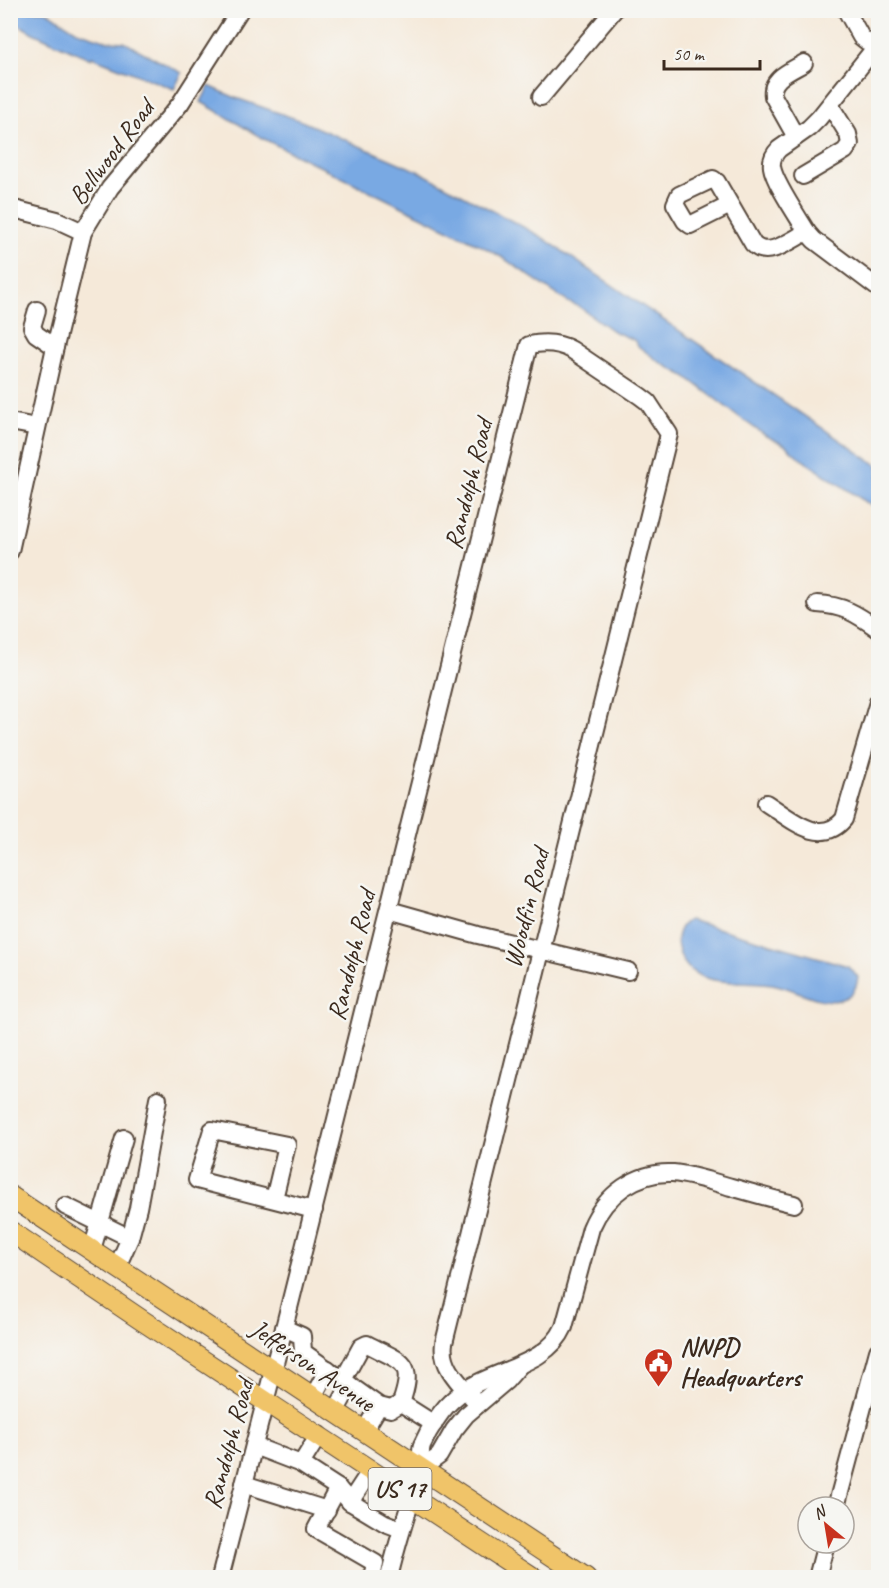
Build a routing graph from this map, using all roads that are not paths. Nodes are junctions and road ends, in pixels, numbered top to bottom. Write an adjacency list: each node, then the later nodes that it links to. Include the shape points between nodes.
1 (240, 10): 12 (street, Bellwood Road, via 180,104 110,188)
2 (614, 10): 6 (street)
3 (846, 10): 4 (street, via 861,37)
4 (877, 46): 7 (street)
5 (804, 63): 8 (street, via 777,80 772,91)
6 (541, 97)
7 (830, 105): 8 (street); 9 (street, via 850,144 845,152)
8 (796, 137): 13 (street, via 775,153 772,169)
9 (803, 176)
10 (730, 205): 13 (street, via 759,250 768,251)
11 (10, 208): 12 (street, via 57,220)
12 (83, 232): 17 (street, Bellwood Road)
13 (807, 232): 14 (street)
14 (879, 288)
15 (37, 310): 17 (street, via 32,327)
16 (529, 345): 25 (street, Randolph Road); 26 (street, Woodfin Road, via 551,343 572,350 648,402 669,434)
17 (55, 347): 19 (street, Bellwood Road)
18 (10, 422): 19 (street)
19 (37, 427): 20 (street, Bellwood Road)
20 (10, 551)
21 (817, 604): 22 (street, via 844,608)
22 (879, 628)
23 (879, 702): 24 (street, via 844,819 838,826 830,831 810,830)
24 (766, 803)
25 (389, 910): 26 (street); 34 (street, Randolph Road)
26 (542, 950): 27 (street); 46 (street, Woodfin Road, via 444,1343 446,1363)
27 (628, 971)
28 (159, 1099): 37 (street)
29 (124, 1138): 35 (street)
30 (10, 1196): 38 (main road, Jefferson Avenue / US 17)
31 (274, 1199): 31 (street, via 197,1180 212,1130 287,1145); 34 (street)
32 (794, 1204): 42 (street, via 682,1174 651,1175 628,1184 608,1200 596,1217 561,1334 552,1346)
33 (65, 1206): 35 (street)
34 (314, 1210): 40 (street, Randolph Road)
35 (101, 1223): 37 (street); 38 (street)
36 (10, 1231): 48 (main road, US 17)
37 (130, 1238): 39 (street)
38 (92, 1250): 39 (main road, Jefferson Avenue / US 17)
39 (117, 1267): 44 (main road, Jefferson Avenue / US 17)
40 (285, 1328): 43 (street, via 302,1336 303,1352); 44 (street, Randolph Road)
41 (879, 1351): 62 (street)
42 (522, 1363): 46 (street); 50 (street)
43 (328, 1369): 45 (street); 47 (street)
44 (274, 1371): 47 (main road, Jefferson Avenue / US 17); 48 (street, Randolph Road)
45 (346, 1382): 49 (street, via 361,1347 367,1344 404,1363 407,1388); 51 (street); 52 (street)
46 (465, 1389): 50 (street, Woodfin Road); 53 (street)
47 (313, 1397): 52 (main road, Jefferson Avenue / US 17)
48 (266, 1400): 55 (main road, US 17); 56 (street, Randolph Road)
49 (401, 1403): 51 (street, via 391,1408); 53 (street)
50 (478, 1404): 58 (street, via 454,1430 439,1456)
51 (380, 1406): 54 (street)
52 (335, 1412): 54 (main road, Jefferson Avenue / US 17)
53 (434, 1424): 58 (street, via 422,1447)
54 (364, 1431): 58 (main road, Jefferson Avenue / US 17)
55 (319, 1436): 57 (street); 59 (main road, US 17)
56 (254, 1446): 57 (street); 60 (street, Randolph Road)
57 (301, 1464): 61 (street)
58 (421, 1469): 63 (street); 72 (main road, Jefferson Avenue / US 17)
59 (371, 1470): 63 (main road, US 17); 64 (street)
60 (244, 1484): 65 (street); 70 (street, Randolph Road)
61 (338, 1488): 64 (street); 65 (street)
62 (839, 1495)
63 (411, 1496): 66 (street); 71 (main road, US 17)
64 (350, 1502): 66 (street)
65 (327, 1510): 68 (street, via 316,1529)
66 (401, 1529): 69 (street)
67 (823, 1555): 73 (street)
68 (373, 1570): 69 (street)
69 (390, 1573)
70 (220, 1578)
71 (534, 1578)
72 (586, 1578)
73 (817, 1578)

